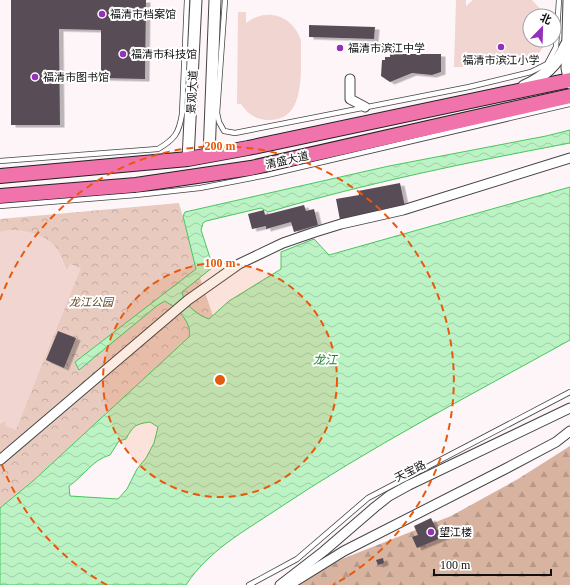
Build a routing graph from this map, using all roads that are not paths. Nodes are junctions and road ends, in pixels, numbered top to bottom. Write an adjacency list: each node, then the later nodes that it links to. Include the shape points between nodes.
1 (187, 0): 18 (lane, via 182,114 180,128 172,141 158,149)
2 (196, 0): 17 (street, 景观大道)
3 (215, 0): 15 (street, 景观大道)
4 (224, 0): 13 (lane, via 217,113 224,131 235,133)
5 (559, 0): 13 (lane, via 556,47 547,64 541,68 469,87)
6 (569, 0): 7 (street)
7 (567, 40): 9 (street, via 567,68); 10 (street, via 553,67 531,83)
8 (350, 79): 13 (street, via 350,99)
9 (570, 81): 10 (main road, 清盛大道)
10 (510, 92): 14 (main road, 清盛大道)
11 (570, 96): 20 (main road, 清盛大道, via 251,168 136,185)
12 (570, 104): 21 (lane, via 267,175 200,188)
13 (365, 107): 14 (lane)
14 (366, 123): 15 (main road, 清盛大道)
15 (209, 156): 17 (main road, 清盛大道)
16 (570, 158): 25 (street, via 403,210 341,224 264,251 226,272 188,300)
17 (188, 159): 19 (main road, 清盛大道)
18 (0, 161)
19 (0, 176)
20 (0, 196)
21 (0, 206)
22 (570, 392): 26 (lane, via 368,498 297,559)
23 (570, 408): 27 (street, 天宝路, via 389,496 324,552)
24 (570, 431): 28 (street, via 556,442 344,551)
25 (0, 460)
26 (249, 585)
27 (280, 585)
28 (289, 585)

